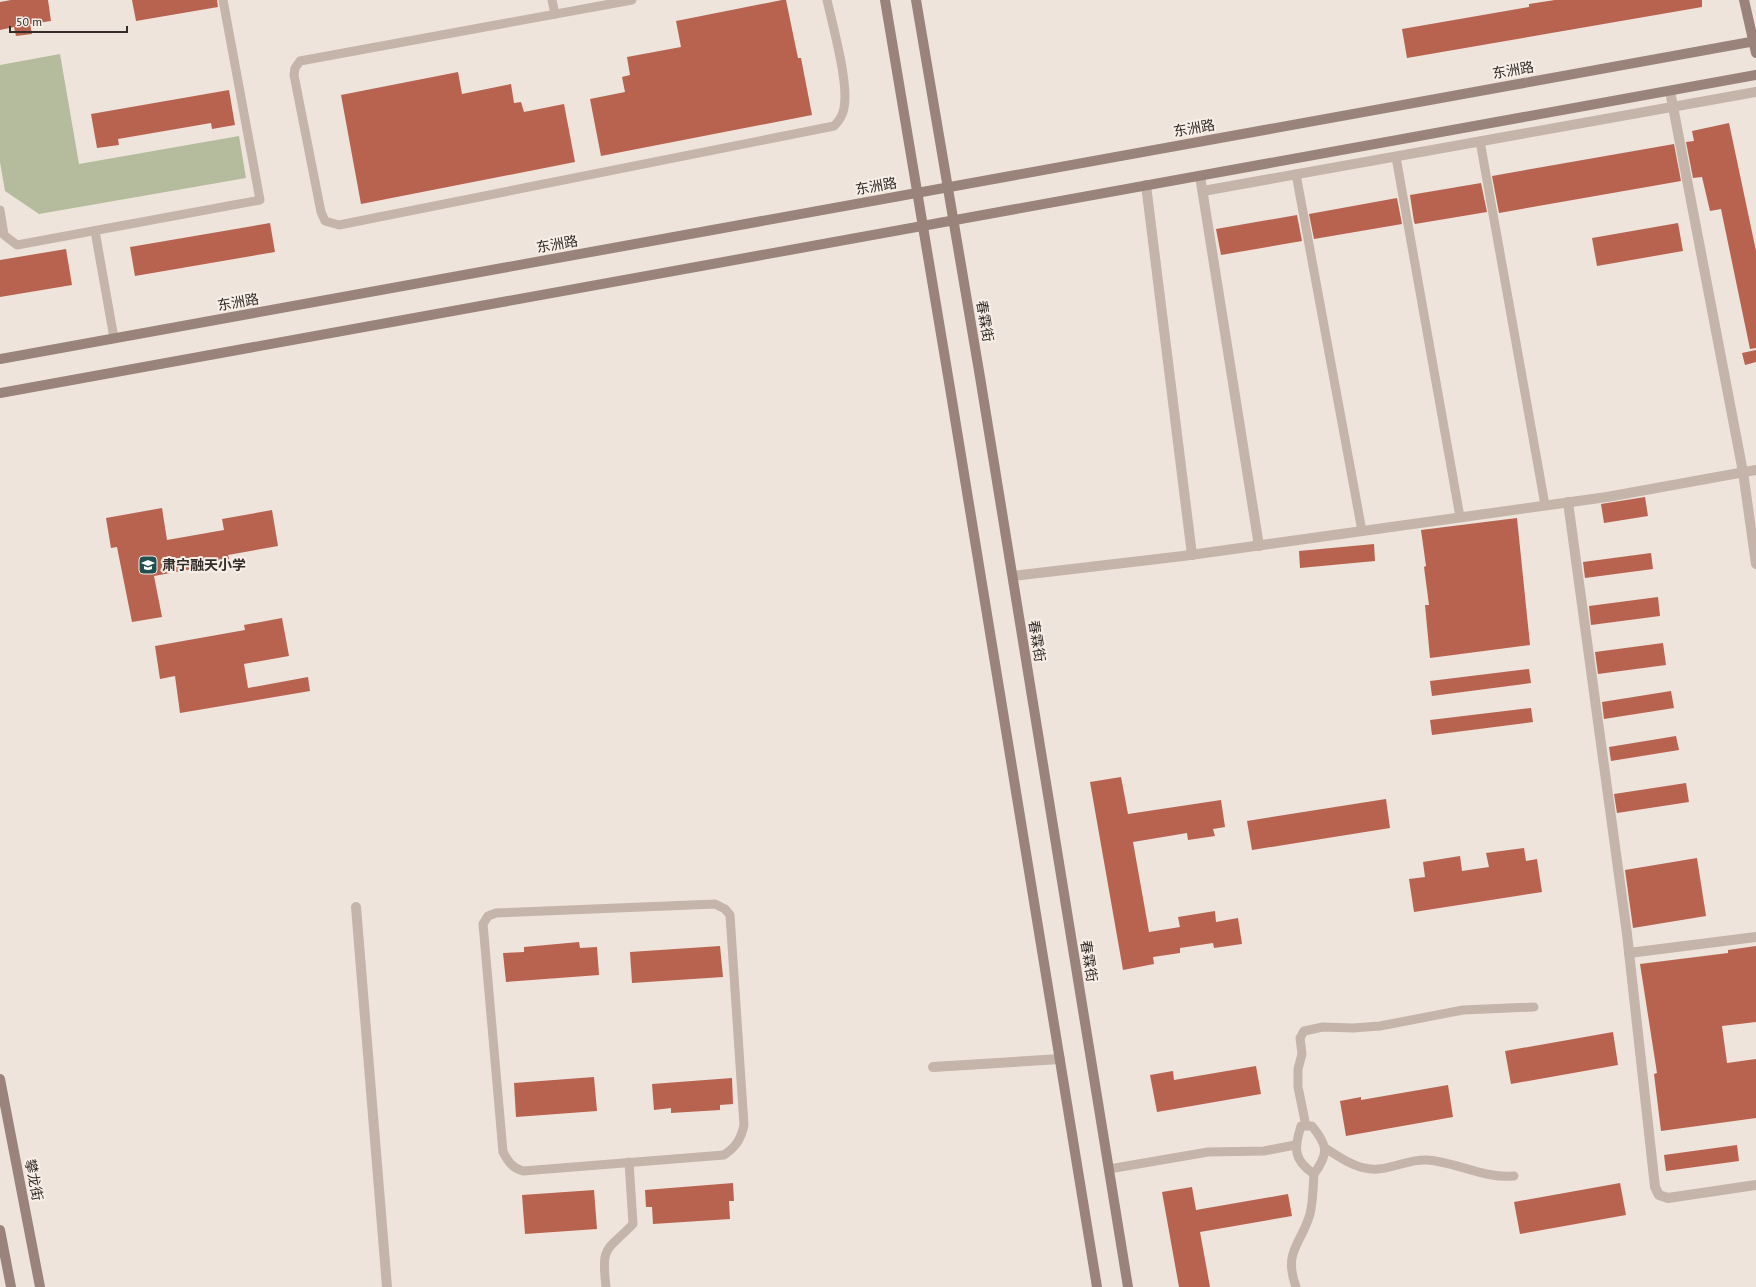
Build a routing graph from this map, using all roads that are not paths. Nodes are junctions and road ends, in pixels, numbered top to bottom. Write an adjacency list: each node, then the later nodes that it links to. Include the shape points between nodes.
1 (223, 0): 26 (lane, via 260,200)
2 (552, 0): 8 (lane)
3 (632, 0): 8 (lane)
4 (827, 0): 8 (lane, via 844,82 845,107 841,118 834,126 339,225 325,221 321,212 294,75 300,61)
5 (885, 0): 22 (street)
6 (916, 0): 20 (street, 春霖街)
7 (1744, 0): 9 (street)
8 (555, 14)
9 (1755, 41): 10 (street); 20 (street, 东洲路)
10 (1756, 54)
11 (1756, 75): 12 (street)
12 (1670, 91): 14 (street); 18 (street)
13 (1756, 92): 14 (street)
14 (1673, 107): 15 (street); 31 (street)
15 (1480, 142): 16 (street); 33 (lane)
16 (1396, 156): 17 (street); 34 (lane)
17 (1296, 174): 21 (street); 35 (lane)
18 (1200, 176): 19 (street); 21 (street)
19 (1146, 185): 24 (street); 37 (street)
20 (948, 187): 22 (street, 东洲路); 24 (street, 春霖街)
21 (1203, 192): 36 (street)
22 (917, 193): 25 (street); 27 (street, 东洲路)
23 (0, 210): 26 (lane, via 4,235 17,245)
24 (953, 220): 25 (street); 39 (street, 春霖街)
25 (923, 226): 29 (street); 44 (street)
26 (95, 231): 27 (lane)
27 (114, 338): 28 (street, 东洲路)
28 (0, 359)
29 (0, 393)
30 (1756, 470): 31 (street)
31 (1743, 472): 32 (street); 38 (street)
32 (1568, 502): 33 (street); 42 (street)
33 (1545, 505): 34 (street)
34 (1460, 517): 35 (street)
35 (1362, 531): 36 (street)
36 (1259, 546): 37 (street)
37 (1192, 555): 39 (street)
38 (1756, 564)
39 (1012, 576): 51 (street, 春霖街)
40 (356, 907): 58 (street)
41 (1756, 937): 42 (street)
42 (1629, 953): 54 (street, via 1656,1192 1668,1198)
43 (1534, 1007): 47 (lane, via 1463,1010 1380,1026 1322,1027 1304,1031 1300,1038 1302,1054 1298,1069 1298,1087)
44 (1060, 1059): 45 (street); 60 (street)
45 (933, 1067)
46 (0, 1079): 57 (street, 攀龙街)
47 (1306, 1126): 48 (lane, via 1301,1126); 49 (lane, via 1312,1126)
48 (1295, 1145): 51 (lane, via 1264,1151 1208,1152); 52 (lane, via 1303,1167)
49 (1325, 1148): 52 (lane, via 1324,1160); 53 (lane, via 1346,1161 1365,1168 1379,1169 1412,1160 1427,1160 1500,1178)
50 (629, 1162): 50 (lane, via 724,1155 733,1149 741,1138 744,1125 730,915 715,904 496,913 488,916 483,924 503,1152 516,1169 523,1171); 59 (lane, via 632,1224 610,1244 604,1254)
51 (1109, 1169): 61 (street, 春霖街)
52 (1314, 1174): 62 (lane, via 1310,1213 1304,1231 1291,1254 1292,1278)
53 (1514, 1176)
54 (1756, 1185)
55 (0, 1230): 56 (street)
56 (11, 1287)
57 (40, 1287)
58 (387, 1287)
59 (606, 1287)
60 (1097, 1287)
61 (1128, 1287)
62 (1296, 1287)

